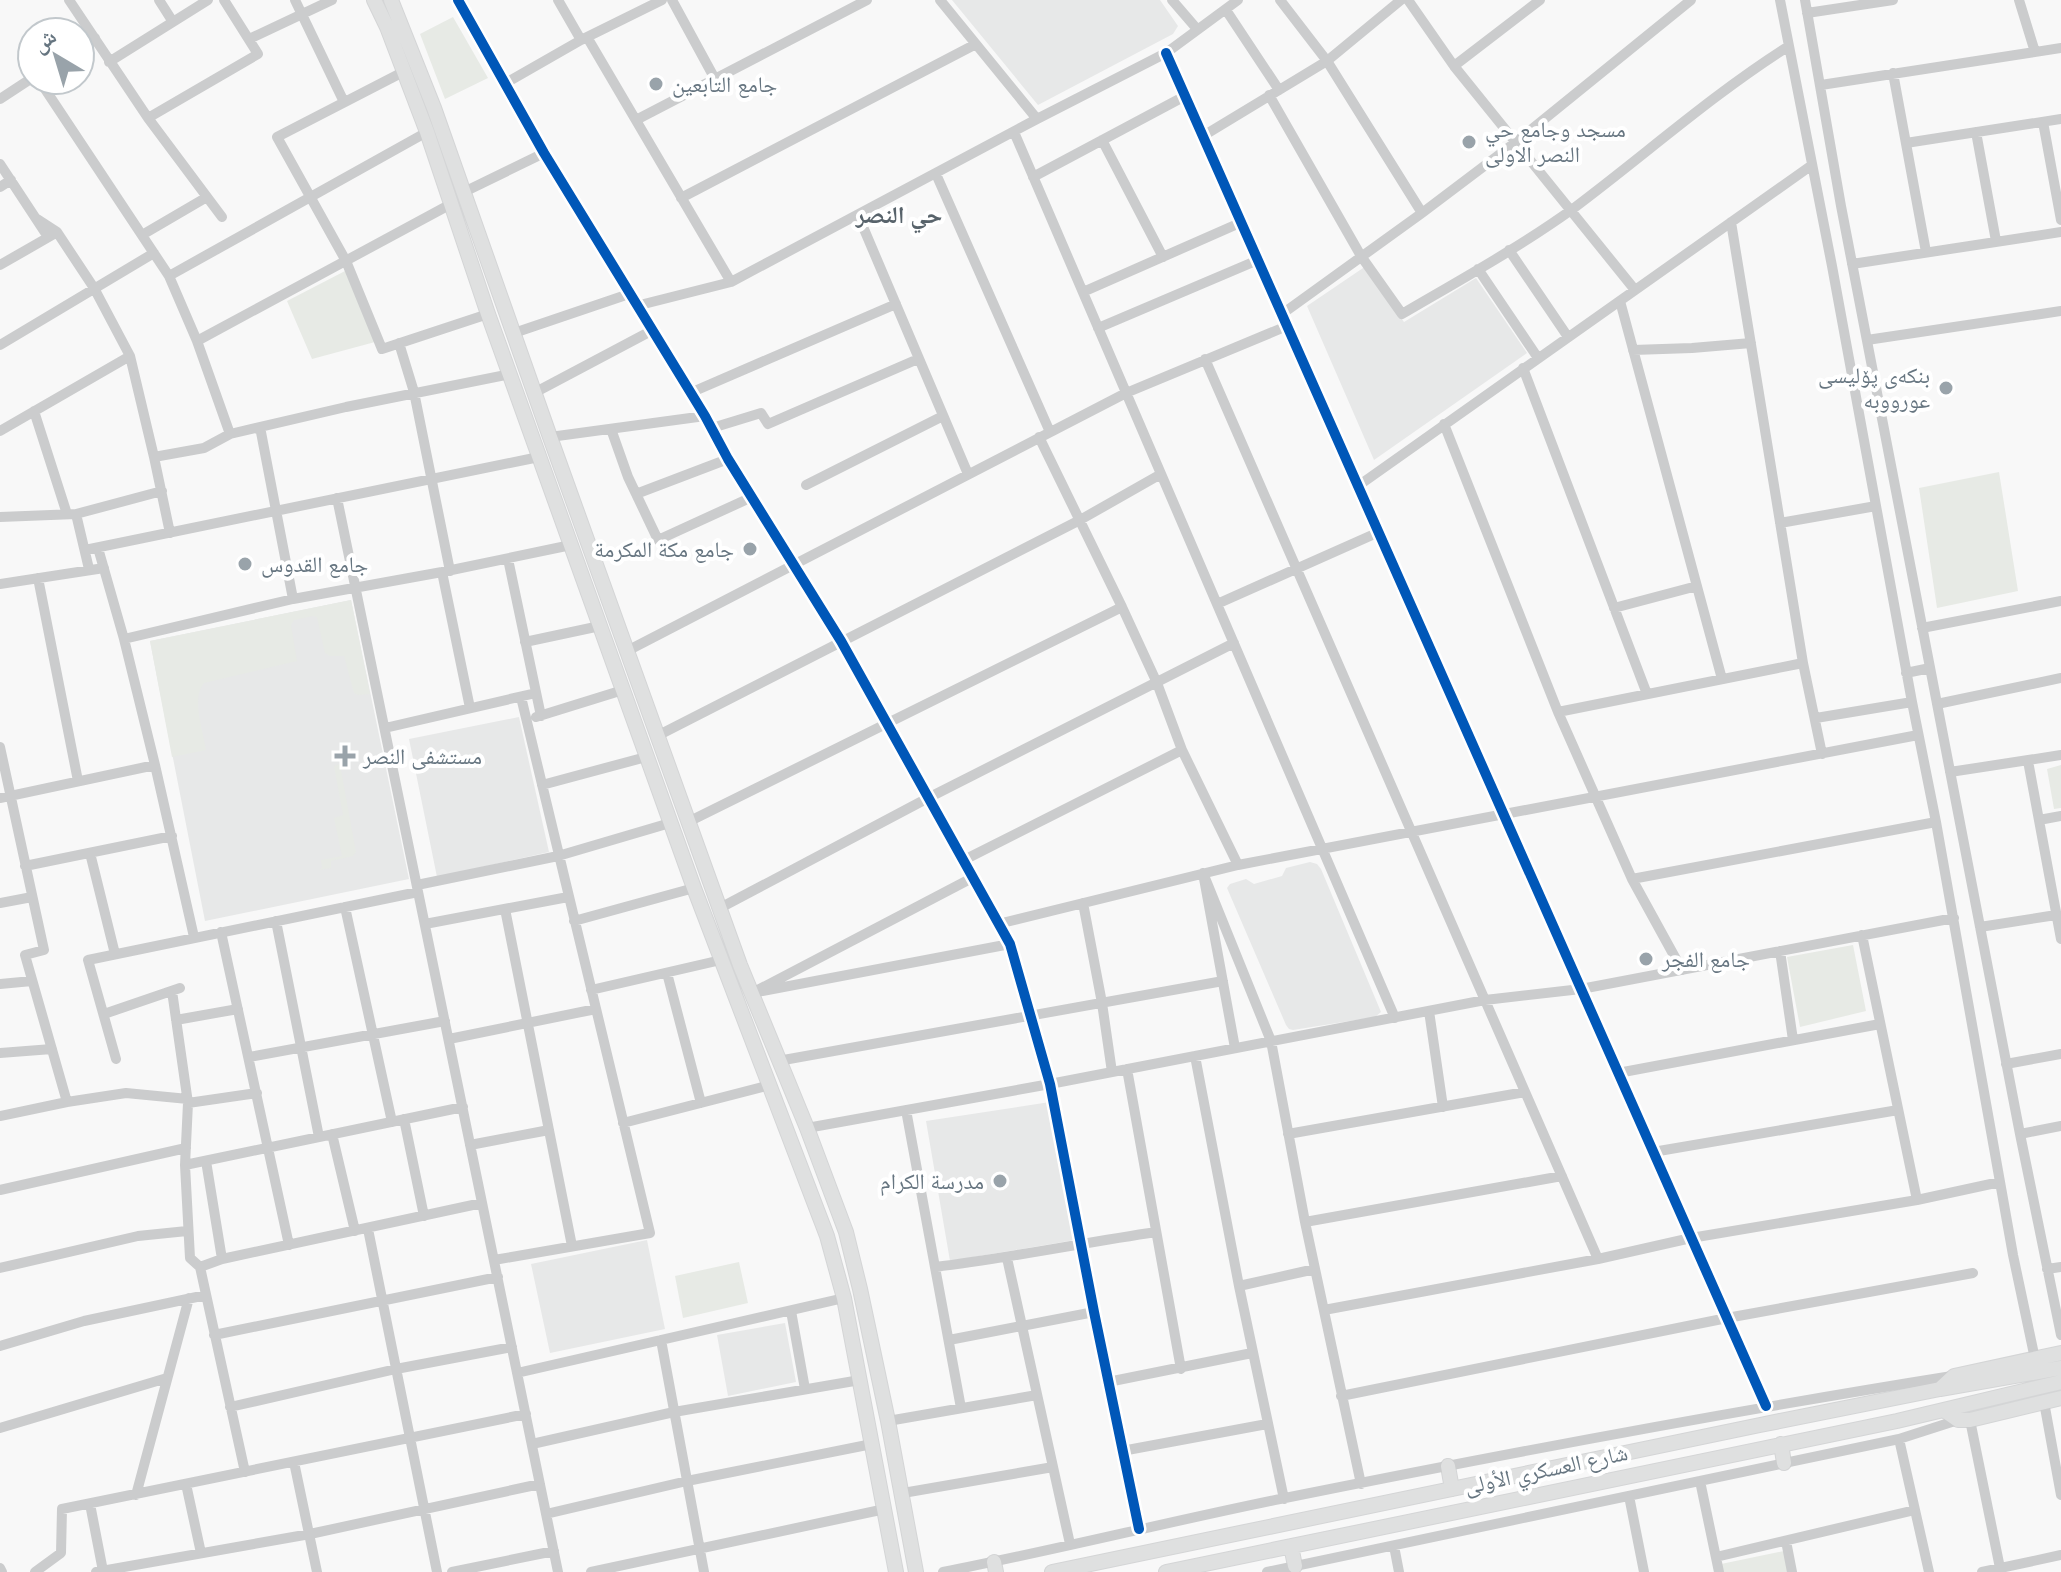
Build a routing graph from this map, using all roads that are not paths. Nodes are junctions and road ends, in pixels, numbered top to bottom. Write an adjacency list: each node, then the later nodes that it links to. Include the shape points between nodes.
1 (159, 0): 29 (street)
2 (208, 0): 29 (street)
3 (224, 0): 31 (street)
4 (295, 0): 28 (street)
5 (332, 0): 28 (street)
6 (374, 0): 42 (main road)
7 (391, 0): 70 (main road)
8 (458, 0): 45 (street)
9 (558, 0): 32 (street)
10 (662, 0): 32 (street)
11 (672, 0): 44 (street)
12 (867, 0): 44 (street)
13 (940, 0): 34 (street)
14 (1172, 0): 30 (street)
15 (1238, 0): 26 (street)
16 (1280, 0): 39 (street)
17 (1401, 0): 39 (street)
18 (1408, 0): 41 (street)
19 (1540, 0): 41 (street)
20 (1691, 0): 61 (street)
21 (1780, 0): 35 (street)
22 (1805, 0): 27 (street)
23 (1893, 0): 25 (street)
24 (2019, 0): 37 (street)
25 (1879, 1): 27 (street)
26 (1226, 10): 30 (street); 47 (street)
27 (1807, 13): 46 (street)
28 (301, 15): 31 (street); 50 (street)
29 (173, 22): 40 (street)
30 (1197, 29): 38 (street)
31 (249, 39): 51 (street, via 258,54)
32 (584, 39): 45 (street); 54 (street)
33 (96, 40): 40 (street)
34 (976, 44): 52 (street); 73 (street)
35 (1789, 46): 65 (street); 76 (street)
36 (2061, 48): 37 (street)
37 (2035, 52): 43 (street)
38 (1166, 53): 49 (street); 52 (street)
39 (1327, 61): 47 (street); 78 (street)
40 (109, 62): 51 (street)
41 (1454, 66): 61 (street)
42 (405, 71): 50 (street); 56 (main road)
43 (1893, 73): 46 (street); 62 (street)
44 (715, 79): 54 (street)
45 (504, 84): 63 (street)
46 (1821, 85): 75 (street)
47 (1274, 92): 59 (street); 91 (street)
48 (50, 96): 86 (street)
49 (1185, 96): 59 (street); 60 (street)
50 (344, 102): 72 (street, via 277,137)
51 (148, 118): 71 (street)
52 (1037, 119): 57 (street)
53 (2061, 119): 55 (street)
54 (636, 120): 73 (street)
55 (2043, 122): 58 (street); 81 (street)
56 (427, 132): 72 (street); 74 (main road)
57 (1014, 132): 66 (street); 67 (street)
58 (1976, 132): 62 (street); 87 (street)
59 (1203, 136): 82 (street)
60 (1102, 140): 67 (street); 92 (street)
61 (1516, 142): 76 (street); 78 (street)
62 (1906, 143): 89 (street)
63 (544, 153): 70 (street); 103 (street)
64 (0, 164): 68 (street)
65 (1812, 165): 77 (street); 83 (street)
66 (936, 174): 79 (street); 139 (street)
67 (1033, 177): 102 (street)
68 (11, 180): 69 (street); 85 (street)
69 (0, 187)
70 (464, 192): 113 (main road)
71 (207, 197): 80 (street); 86 (street)
72 (311, 198): 94 (street); 98 (street)
73 (681, 198): 99 (street)
74 (451, 204): 94 (street); 108 (main road)
75 (1841, 206): 77 (street); 95 (street)
76 (1571, 209): 88 (street); 101 (street)
77 (1820, 209): 155 (street)
78 (1422, 213): 91 (street)
79 (858, 215): 99 (street); 105 (street)
80 (222, 217)
81 (2061, 220)
82 (1242, 222): 92 (street); 93 (street)
83 (1731, 222): 101 (street); 118 (street)
84 (2061, 232): 87 (street)
85 (53, 234): 96 (street); 100 (street)
86 (142, 235): 90 (street)
87 (1996, 241): 89 (street)
88 (1509, 250): 97 (street); 114 (street)
89 (1926, 252): 95 (street)
90 (154, 253): 98 (street); 100 (street)
91 (1361, 256): 97 (street, via 1402,314); 109 (street)
92 (1163, 257): 102 (street)
93 (1258, 260): 109 (street); 111 (street)
94 (346, 261): 116 (street); 117 (street, via 382,349)
95 (1852, 264): 115 (street)
96 (0, 265)
97 (1478, 269): 122 (street)
98 (169, 276): 116 (street)
99 (731, 282): 106 (street)
100 (94, 288): 119 (street); 121 (street)
101 (1635, 290): 104 (street)
102 (1083, 292): 111 (street)
103 (629, 294): 106 (street); 113 (street)
104 (1620, 301): 114 (street); 120 (street)
105 (896, 304): 123 (street); 129 (street)
106 (636, 306): 112 (street)
107 (2061, 311): 115 (street)
108 (488, 314): 117 (street); 126 (main road)
109 (1282, 314): 110 (street)
110 (1287, 326): 124 (street); 150 (street)
111 (1098, 328): 130 (street)
112 (651, 331): 128 (street); 129 (street)
113 (514, 333): 128 (main road)
114 (1568, 337): 122 (street)
115 (1867, 340): 182 (street)
116 (197, 341): 140 (street)
117 (399, 343): 127 (street)
118 (1751, 343): 120 (street); 160 (street)
119 (0, 345)
120 (1633, 350): 174 (street)
121 (130, 356): 131 (street); 143 (street)
122 (1538, 358): 125 (street)
123 (918, 359): 133 (street); 136 (street, via 768,424 761,413)
124 (1205, 359): 130 (street); 170 (street)
125 (1523, 368): 134 (street); 180 (street)
126 (511, 374): 127 (street); 144 (main road)
127 (414, 392): 135 (street); 148 (street)
128 (534, 393): 141 (main road)
129 (690, 393): 132 (street)
130 (1126, 393): 139 (street); 147 (street)
131 (34, 411): 138 (street); 157 (street)
132 (705, 416): 136 (street); 137 (street)
133 (943, 416): 146 (street); 149 (street)
134 (1444, 424): 150 (street); 202 (street)
135 (260, 427): 140 (street); 156 (street)
136 (712, 428): 145 (street)
137 (611, 429): 141 (street); 152 (street)
138 (0, 431)
139 (1050, 432): 142 (street)
140 (230, 434): 143 (street, via 204,448)
141 (550, 437): 187 (main road)
142 (1039, 437): 146 (street); 159 (street)
143 (154, 457): 151 (street)
144 (539, 457): 148 (street); 163 (main road)
145 (728, 459): 152 (street); 153 (street)
146 (968, 474): 167 (street)
147 (1161, 474): 159 (street); 178 (street)
148 (430, 479): 154 (street); 171 (street)
149 (806, 485)
150 (1358, 486): 161 (street)
151 (162, 491): 157 (street); 162 (street)
152 (636, 494): 153 (street, via 658,540)
153 (752, 497): 167 (street)
154 (337, 498): 156 (street); 175 (street)
155 (1876, 506): 160 (street); 190 (street)
156 (276, 511): 162 (street); 176 (street)
157 (72, 514): 158 (street); 165 (street)
158 (0, 517)
159 (1080, 520): 179 (street); 184 (street)
160 (1780, 523): 188 (street)
161 (1379, 532): 170 (street); 223 (street)
162 (170, 533): 164 (street)
163 (571, 545): 166 (street); 181 (main road)
164 (98, 548): 165 (street); 168 (street)
165 (85, 550): 169 (street)
166 (508, 559): 171 (street); 185 (street)
167 (793, 564): 184 (street); 187 (street)
168 (104, 568): 169 (street); 183 (street)
169 (89, 569): 172 (street)
170 (1296, 569): 178 (street); 229 (street)
171 (446, 571): 175 (street); 201 (street)
172 (38, 578): 173 (street); 218 (street)
173 (0, 584)
174 (1697, 586): 180 (street); 192 (street)
175 (356, 588): 176 (street); 207 (street)
176 (293, 599): 183 (street)
177 (2061, 601): 182 (street)
178 (1217, 604): 186 (street)
179 (1122, 607): 193 (street); 206 (street)
180 (1614, 608): 197 (street)
181 (600, 626): 185 (street); 195 (main road)
182 (1922, 628): 189 (street)
183 (124, 639): 216 (street)
184 (841, 641): 206 (street); 209 (street)
185 (525, 642): 196 (street)
186 (1234, 643): 193 (street); 231 (street)
187 (627, 651): 194 (main road)
188 (1803, 663): 192 (street); 204 (street)
189 (1930, 668): 190 (street); 200 (street)
190 (1906, 673): 199 (street)
191 (2061, 678): 200 (street)
192 (1722, 679): 197 (street)
193 (1157, 683): 211 (street); 222 (street)
194 (639, 685): 195 (main road); 209 (main road)
195 (623, 690): 203 (street); 214 (main road)
196 (536, 693): 198 (street); 203 (street)
197 (1647, 694): 202 (street)
198 (521, 697): 201 (street); 205 (street)
199 (1912, 702): 204 (street); 208 (street)
200 (1937, 704): 217 (street)
201 (470, 708): 207 (street)
202 (1558, 712): 221 (street)
203 (541, 716): 205 (street)
204 (1816, 718): 212 (street)
205 (526, 719): 219 (street)
206 (886, 722): 222 (street); 226 (street)
207 (385, 728): 241 (street)
208 (1918, 735): 212 (street); 227 (street)
209 (657, 736): 226 (main road)
210 (0, 747): 220 (street)
211 (1182, 750): 234 (street); 235 (street)
212 (1822, 754): 221 (street)
213 (2061, 755): 215 (street)
214 (646, 757): 219 (street); 228 (main road)
215 (2028, 761): 217 (street); 225 (street)
216 (155, 765): 218 (street); 230 (street)
217 (1950, 772): 255 (street)
218 (78, 781): 220 (street)
219 (542, 785): 233 (street)
220 (5, 797): 236 (street)
221 (1596, 797): 223 (street); 239 (street)
222 (928, 798): 234 (street); 247 (street)
223 (1503, 814): 229 (street); 269 (street)
224 (2061, 816): 225 (street)
225 (2039, 820): 249 (street)
226 (688, 822): 247 (main road)
227 (1936, 822): 239 (street); 250 (street)
228 (670, 823): 233 (street); 240 (main road)
229 (1411, 832): 231 (street); 272 (street)
230 (172, 836): 232 (street); 258 (street)
231 (1322, 848): 235 (street); 279 (street)
232 (90, 853): 236 (street); 262 (street)
233 (558, 856): 241 (street); 243 (street)
234 (962, 861): 238 (street)
235 (1238, 865): 237 (street)
236 (25, 866): 242 (street)
237 (1203, 873): 245 (street); 267 (street); 287 (street)
238 (972, 878): 254 (street); 271 (street)
239 (1632, 879): 264 (street)
240 (694, 888): 252 (street); 263 (main road)
241 (418, 889): 246 (street); 253 (street)
242 (32, 897): 244 (street); 266 (street, via 44,950 25,955)
243 (568, 897): 248 (street); 252 (street)
244 (0, 903)
245 (1083, 903): 254 (street); 273 (street)
246 (345, 907): 251 (street); 284 (street)
247 (720, 908): 271 (main road)
248 (505, 909): 253 (street); 282 (street)
249 (2056, 915): 255 (street); 259 (street)
250 (1954, 918): 257 (street); 330 (street)
251 (276, 921): 256 (street); 288 (street)
252 (574, 921): 270 (street)
253 (425, 924): 281 (street)
254 (998, 924): 260 (street)
255 (1980, 927): 297 (street)
256 (221, 932): 258 (street); 274 (street)
257 (1862, 935): 261 (street); 283 (street)
258 (194, 937): 262 (street)
259 (2061, 939)
260 (1010, 944): 271 (street); 278 (street)
261 (1780, 951): 264 (street); 286 (street)
262 (115, 954): 277 (street, via 88,960)
263 (721, 960): 265 (street); 302 (main road)
264 (1682, 970): 269 (street)
265 (667, 973): 270 (street); 307 (street)
266 (32, 981): 268 (street); 290 (street)
267 (1223, 981): 273 (street); 289 (street)
268 (0, 984)
269 (1581, 989): 272 (street); 300 (street)
270 (591, 990): 275 (street)
271 (752, 993): 296 (main road)
272 (1485, 1000): 276 (street); 303 (street)
273 (1102, 1003): 278 (street); 299 (street)
274 (238, 1009): 280 (street); 294 (street)
275 (596, 1009): 282 (street); 315 (street)
276 (1429, 1011): 279 (street); 309 (street)
277 (104, 1014): 280 (street, via 176,989); 295 (street)
278 (1031, 1016): 296 (street); 301 (street)
279 (1395, 1018): 287 (street)
280 (176, 1020): 305 (street)
281 (445, 1021): 284 (street); 285 (street)
282 (528, 1022): 285 (street); 318 (street)
283 (1880, 1024): 286 (street); 311 (street)
284 (372, 1034): 288 (street); 314 (street)
285 (449, 1039): 308 (street)
286 (1793, 1040): 300 (street)
287 (1271, 1041): 289 (street); 320 (street)
288 (300, 1047): 294 (street); 322 (street)
289 (1235, 1048): 293 (street)
290 (52, 1049): 291 (street); 306 (street)
291 (0, 1053)
292 (2061, 1054): 297 (street)
293 (1195, 1056): 298 (street); 356 (street)
294 (249, 1057): 304 (street)
295 (116, 1059)
296 (778, 1061): 317 (main road)
297 (2006, 1064): 321 (street)
298 (1127, 1069): 299 (street); 339 (street)
299 (1112, 1072): 301 (street)
300 (1618, 1073): 326 (street)
301 (1050, 1084): 310 (street); 341 (street)
302 (770, 1085): 307 (street); 359 (main road, via 827,1236)
303 (1525, 1092): 309 (street); 329 (street)
304 (257, 1093): 305 (street); 324 (street)
305 (188, 1101): 306 (street, via 126,1093); 325 (street)
306 (67, 1102): 312 (street)
307 (701, 1103): 315 (street)
308 (463, 1107): 313 (street); 323 (street)
309 (1443, 1107): 320 (street)
310 (906, 1110): 317 (street); 349 (street)
311 (1898, 1110): 326 (street); 332 (street)
312 (0, 1116)
313 (404, 1119): 314 (street); 334 (street)
314 (392, 1122): 319 (street)
315 (623, 1123): 343 (street, via 650,1233)
316 (2061, 1126): 321 (street)
317 (807, 1128): 397 (main road, via 846,1232)
318 (549, 1130): 323 (street); 343 (street)
319 (332, 1134): 322 (street); 338 (street)
320 (1288, 1134): 335 (street)
321 (2020, 1134): 353 (street)
322 (319, 1137): 324 (street)
323 (470, 1145): 333 (street)
324 (268, 1147): 327 (street); 342 (street)
325 (186, 1148): 328 (street); 331 (street)
326 (1653, 1152): 340 (street)
327 (206, 1161): 328 (street); 345 (street)
328 (185, 1165): 337 (street)
329 (1562, 1176): 335 (street); 346 (street)
330 (2000, 1182): 332 (street); 377 (street)
331 (0, 1190)
332 (1917, 1200): 340 (street)
333 (482, 1203): 334 (street); 347 (street)
334 (424, 1216): 336 (street)
335 (1305, 1222): 352 (street)
336 (368, 1229): 338 (street); 360 (street)
337 (187, 1231): 348 (street, via 190,1258); 351 (street, via 138,1236)
338 (355, 1231): 342 (street)
339 (1156, 1232): 341 (street); 376 (street)
340 (1691, 1238): 346 (street); 364 (street)
341 (1080, 1244): 344 (street); 363 (street)
342 (289, 1245): 345 (street)
343 (572, 1246): 347 (street)
344 (1007, 1258): 349 (street); 365 (street)
345 (222, 1259): 348 (street)
346 (1598, 1259): 361 (street)
347 (494, 1260): 355 (street)
348 (200, 1267): 357 (street)
349 (935, 1267): 369 (street)
350 (2061, 1267): 353 (street)
351 (0, 1268)
352 (1315, 1269): 356 (street); 361 (street)
353 (2047, 1269): 367 (street)
354 (1973, 1273): 364 (street)
355 (498, 1277): 360 (street); 371 (street)
356 (1239, 1286): 372 (street)
357 (206, 1295): 358 (street); 366 (street)
358 (189, 1298): 370 (street); 380 (street)
359 (844, 1298): 362 (street); 381 (main road)
360 (382, 1300): 366 (street); 375 (street)
361 (1324, 1310): 387 (street)
362 (791, 1311): 368 (street); 384 (street)
363 (1094, 1312): 365 (street); 382 (street)
364 (1727, 1318): 387 (street); 390 (street)
365 (1022, 1326): 369 (street); 386 (street)
366 (214, 1335): 391 (street)
367 (2061, 1335)
368 (661, 1340): 378 (street); 394 (street)
369 (949, 1340): 392 (street)
370 (0, 1346)
371 (512, 1347): 375 (street); 378 (street)
372 (1252, 1353): 376 (street); 398 (street)
373 (2061, 1353): 377 (main road)
374 (2061, 1368): 377 (main road)
375 (396, 1369): 391 (street); 400 (street)
376 (1181, 1369): 382 (street)
377 (2039, 1372): 379 (main road); 383 (main road); 385 (main road, شارع العسكري الأولى); 393 (main road, شارع العسكري الأولى)
378 (517, 1373): 395 (street)
379 (1954, 1376): 385 (main road); 390 (street)
380 (167, 1378): 399 (street); 418 (street)
381 (860, 1380): 384 (street); 403 (main road)
382 (1108, 1382): 405 (street)
383 (2061, 1382)
384 (805, 1389): 394 (street)
385 (1940, 1389): 416 (main road, شارع العسكري الأولى)
386 (1037, 1395): 392 (street); 409 (street)
387 (1341, 1396): 415 (street)
388 (2060, 1401): 389 (main road)
389 (2044, 1402): 396 (main road); 419 (street)
390 (1766, 1406): 408 (street)
391 (230, 1407): 410 (street)
392 (961, 1408): 397 (street)
393 (1945, 1411): 396 (main road); 404 (main road, شارع العسكري الأولى)
394 (674, 1412): 402 (street); 411 (street)
395 (526, 1414): 400 (street); 402 (street)
396 (1964, 1420): 401 (street); 442 (street)
397 (888, 1421): 417 (main road)
398 (1267, 1424): 405 (street); 421 (street)
399 (0, 1428)
400 (408, 1437): 406 (street); 424 (street)
401 (1899, 1439): 407 (street); 425 (street)
402 (532, 1444): 414 (street)
403 (872, 1444): 411 (street); 423 (main road)
404 (1781, 1444): 407 (main road); 433 (main road, شارع العسكري الأولى)
405 (1122, 1451): 429 (street)
406 (294, 1462): 410 (street); 430 (street)
407 (1784, 1463): 412 (street)
408 (1448, 1466): 415 (street); 416 (main road)
409 (1053, 1467): 417 (street); 432 (street)
410 (245, 1472): 413 (street)
411 (687, 1481): 426 (street); 435 (street)
412 (1700, 1481): 420 (street); 439 (street)
413 (186, 1484): 418 (street); 437 (street)
414 (540, 1484): 424 (street); 426 (street)
415 (1361, 1484): 421 (street)
416 (1452, 1489): 454 (main road, شارع العسكري الأولى)
417 (903, 1493): 427 (main road)
418 (136, 1495): 422 (street)
419 (2061, 1495)
420 (1629, 1496): 434 (street); 458 (street)
421 (1284, 1499): 429 (street)
422 (90, 1504): 443 (street); 444 (street, via 62,1509 61,1553)
423 (885, 1509): 428 (main road); 435 (street)
424 (423, 1510): 430 (street); 446 (street)
425 (1915, 1510): 431 (street); 461 (street)
426 (546, 1514): 436 (street)
427 (907, 1523): 428 (main road); 452 (main road)
428 (888, 1526): 451 (main road)
429 (1139, 1529): 432 (street)
430 (310, 1534): 437 (street); 445 (street)
431 (1786, 1541): 439 (street); 460 (street)
432 (1070, 1544): 441 (street)
433 (1291, 1546): 440 (main road); 455 (main road, شارع العسكري الأولى)
434 (1394, 1546): 440 (street); 457 (street)
435 (700, 1549): 449 (street); 450 (street)
436 (554, 1551): 447 (street); 448 (street)
437 (201, 1553): 443 (street)
438 (2061, 1555): 442 (street)
439 (1716, 1557): 459 (street)
440 (1295, 1566): 456 (street)
441 (995, 1567): 453 (street)
442 (2000, 1568): 462 (street)
443 (100, 1571)
444 (35, 1572)
445 (317, 1572)
446 (437, 1572)
447 (452, 1572)
448 (558, 1572)
449 (591, 1572)
450 (704, 1572)
451 (896, 1572)
452 (916, 1572)
453 (943, 1572)
454 (1052, 1572)
455 (1166, 1572)
456 (1267, 1572)
457 (1399, 1572)
458 (1644, 1572)
459 (1719, 1572)
460 (1792, 1572)
461 (1929, 1572)
462 (1982, 1572)

